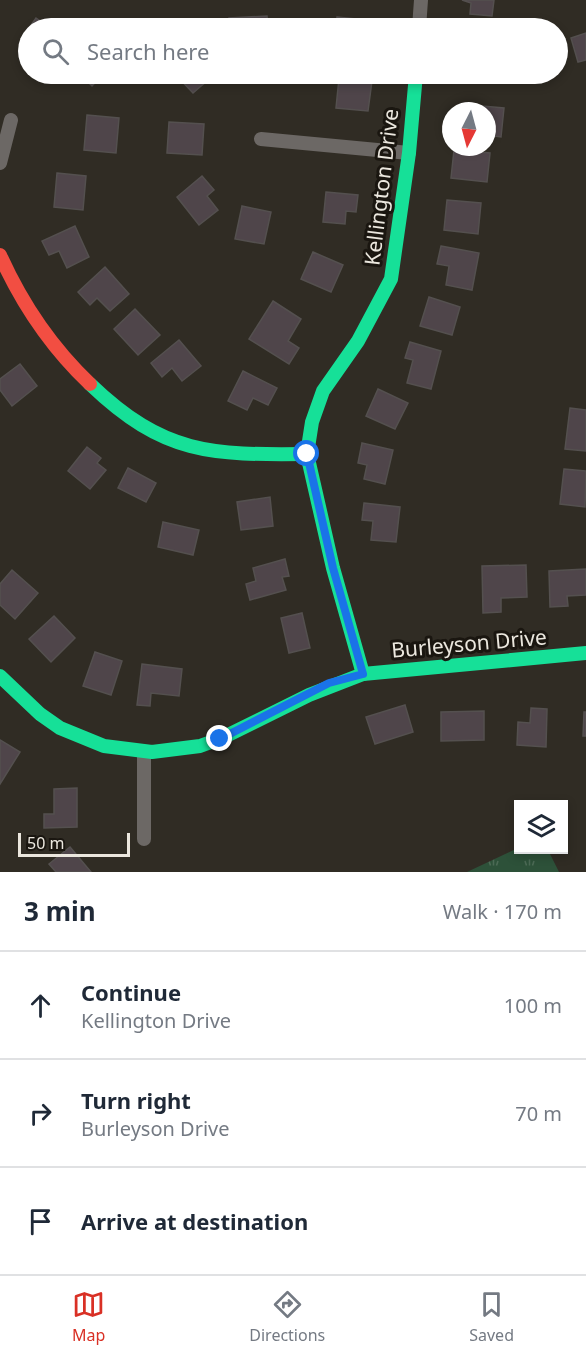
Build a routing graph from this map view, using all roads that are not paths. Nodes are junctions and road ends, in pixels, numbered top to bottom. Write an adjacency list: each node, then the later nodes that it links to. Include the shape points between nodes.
1 (421, 0): 2 (street)
2 (420, 18)
3 (415, 84): 6 (street, Kellington Drive)
4 (11, 120): 7 (street)
5 (261, 140): 6 (street)
6 (409, 153): 9 (street, Kellington Drive, via 391,279 358,340 323,391 312,422)
7 (0, 163)
8 (0, 255): 9 (street, via 22,302 69,365 119,409 188,447 235,453)
9 (307, 454): 11 (street, Kellington Drive)
10 (586, 653): 11 (street, Burleyson Drive)
11 (363, 674): 13 (street, Burleyson Drive, via 329,683 220,739 176,751)
12 (0, 676): 13 (street, Burleyson Drive, via 42,715 78,737)
13 (144, 753): 14 (street)
14 (144, 839)

